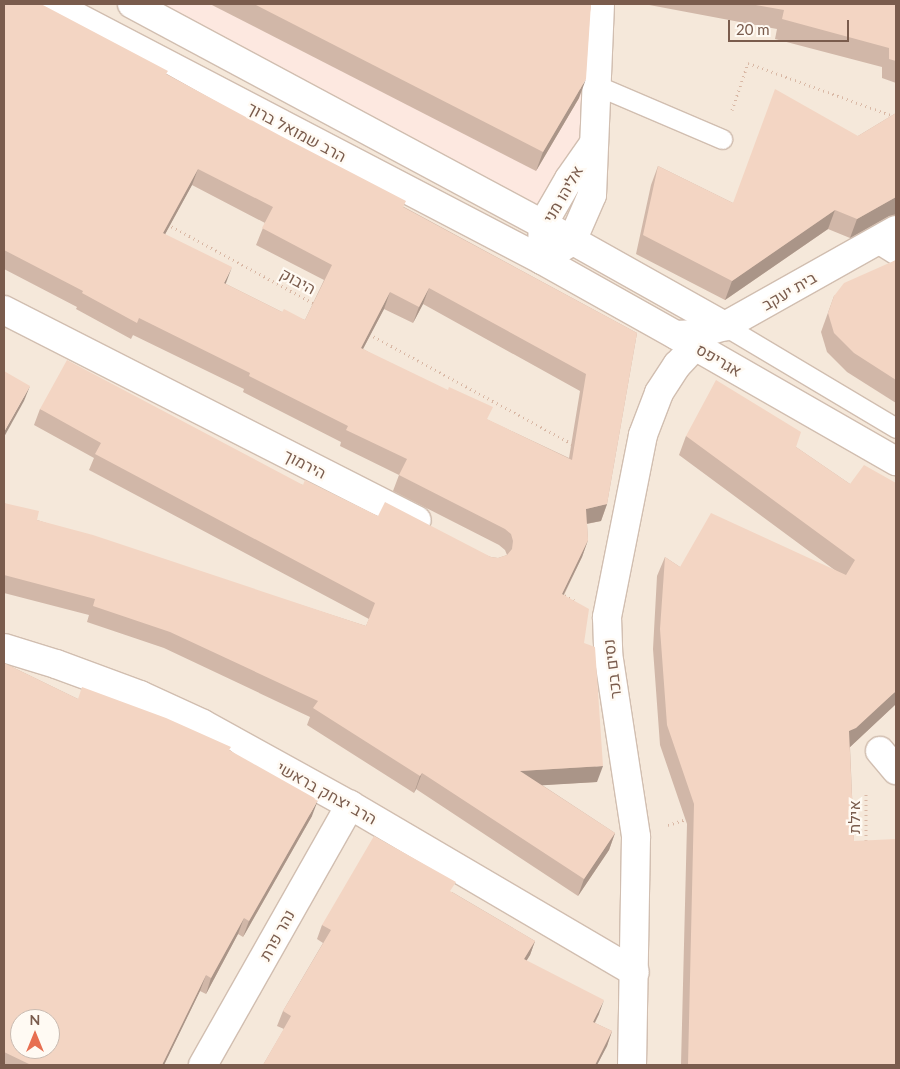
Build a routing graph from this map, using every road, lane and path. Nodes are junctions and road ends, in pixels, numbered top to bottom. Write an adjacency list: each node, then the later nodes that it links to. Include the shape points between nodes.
1 (52, 4): 12 (street, הרב שמואל ברוך)
2 (132, 4): 9 (street)
3 (600, 4): 4 (street, אליהו מני)
4 (598, 86): 6 (lane); 7 (street, אליהו מני)
5 (896, 117): 6 (path, via 748,64)
6 (722, 139)
7 (592, 146): 9 (street, אליהו מני); 10 (street, אליהו מני, via 592,195)
8 (161, 221): 13 (path, היבוק)
9 (543, 224): 10 (street); 12 (street, אליהו מני)
10 (572, 240): 12 (street, אליהו מני); 15 (street, אגריפס)
11 (889, 242): 15 (street, בית יעקב)
12 (542, 260): 17 (street, אגריפס)
13 (319, 306)
14 (4, 310): 22 (street, הירמוך)
15 (725, 326): 17 (street, בית יעקב); 18 (lane, אגריפס)
16 (363, 330): 20 (path)
17 (686, 340): 18 (lane, נסים בכר, via 725,336); 21 (street, אגריפס); 24 (street, נסים בכר, via 677,365 659,393 643,435)
18 (750, 340): 19 (lane, אגריפס)
19 (896, 428)
20 (581, 449)
21 (896, 461)
22 (439, 532)
23 (554, 590): 24 (path)
24 (607, 617): 31 (street, נסים בכר, via 608,653 636,837)
25 (4, 648): 27 (street, הרב יצחק בראשי, via 140,695 203,724)
26 (888, 761): 30 (path, אילת, via 866,784)
27 (350, 805): 31 (street, הרב יצחק בראשי); 32 (street, נהר פרת)
28 (693, 817): 29 (path)
29 (683, 820)
30 (866, 852)
31 (635, 972): 33 (street, נסים בכר)
32 (203, 1065)
33 (632, 1065)

